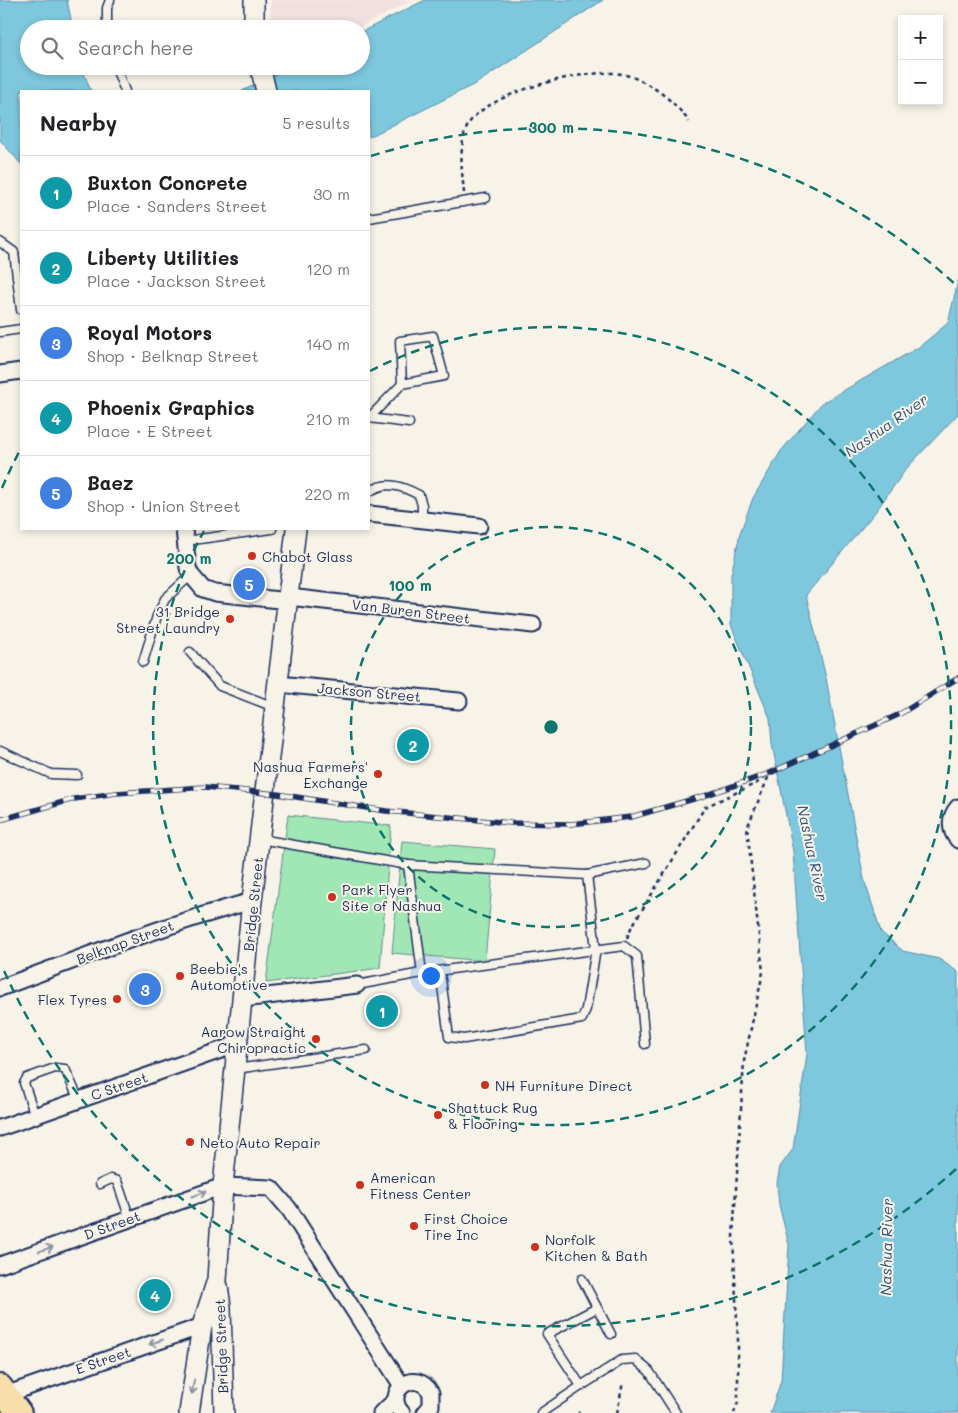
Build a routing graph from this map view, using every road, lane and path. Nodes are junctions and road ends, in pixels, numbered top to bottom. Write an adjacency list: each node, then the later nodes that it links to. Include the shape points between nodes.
1 (110, 0): 3 (lane)
2 (254, 0): 4 (street)
3 (107, 20)
4 (254, 20)
5 (118, 75): 7 (lane)
6 (262, 75): 8 (street)
7 (124, 90)
8 (266, 90)
9 (689, 122): 11 (path, via 681,111 646,83 624,74 594,72 501,98 479,111 468,124 462,165)
10 (486, 198): 11 (lane)
11 (464, 202): 12 (lane)
12 (370, 218)
13 (0, 242): 14 (lane, via 14,252)
14 (20, 302)
15 (20, 329): 16 (lane)
16 (0, 332)
17 (20, 371): 18 (street)
18 (0, 374)
19 (402, 384): 19 (lane, via 400,341 433,336 444,376); 20 (lane)
20 (370, 417)
21 (370, 418): 22 (lane)
22 (409, 423)
23 (370, 491): 25 (lane, via 378,485 406,488 419,495)
24 (370, 514): 25 (street)
25 (422, 519): 26 (street)
26 (479, 526)
27 (257, 530): 29 (lane)
28 (296, 530): 31 (street, Bridge Street)
29 (184, 535): 30 (street)
30 (191, 575): 31 (street, Van Buren Street, via 208,591); 34 (lane, via 165,599)
31 (288, 599): 32 (street, Van Buren Street); 35 (street, Bridge Street)
32 (533, 625)
33 (190, 652): 37 (lane, via 220,686)
34 (143, 662)
35 (278, 684): 36 (street, Jackson Street); 37 (street, Bridge Street)
36 (460, 701)
37 (276, 708): 41 (street, Bridge Street)
38 (0, 751): 39 (lane, via 51,774)
39 (77, 775)
40 (958, 807): 42 (street, via 951,823)
41 (260, 839): 44 (lane); 46 (street, Bridge Street)
42 (958, 840)
43 (646, 863): 45 (lane)
44 (408, 865): 45 (lane); 50 (lane)
45 (587, 875): 48 (lane)
46 (252, 901): 52 (street, Belknap Street, via 141,936); 53 (street, Bridge Street)
47 (624, 946): 48 (lane); 55 (lane, via 638,956); 83 (path, via 630,928 705,807 757,783 770,773 747,828 763,972 744,1061 733,1237 738,1340 738,1402)
48 (596, 949): 49 (lane); 49 (lane, via 582,1019 464,1039 449,1036)
49 (440, 972): 50 (lane)
50 (422, 973): 51 (lane)
51 (357, 985): 53 (street)
52 (0, 988)
53 (242, 999): 54 (street, Bridge Street)
54 (238, 1044): 57 (street, Bridge Street); 58 (street, C Street)
55 (645, 1044)
56 (366, 1050): 57 (lane)
57 (236, 1068): 62 (street, Bridge Street)
58 (79, 1100): 59 (street, C Street); 59 (lane, via 65,1069 55,1068 37,1074 24,1083)
59 (35, 1116): 60 (street, C Street)
60 (0, 1128)
61 (100, 1184): 63 (lane, via 117,1181)
62 (223, 1186): 63 (street, D Street, one-way to 62); 66 (street, Bridge Street); 71 (street, via 271,1188 289,1209)
63 (130, 1219): 64 (street, D Street, one-way to 63)
64 (0, 1265)
65 (582, 1279): 67 (lane)
66 (217, 1280): 68 (street, Bridge Street); 77 (street, Bridge Street, via 221,1307)
67 (597, 1308): 69 (lane); 72 (lane, via 547,1334)
68 (202, 1326): 73 (street, E Street, one-way to 73); 76 (street, Bridge Street, one-way to 76)
69 (611, 1334)
70 (623, 1382): 81 (path)
71 (402, 1386): 74 (street); 79 (street, via 412,1381 428,1388 432,1399)
72 (581, 1386): 80 (lane); 82 (lane, via 622,1360 634,1359 649,1371)
73 (2, 1391): 75 (main road)
74 (399, 1407): 78 (street)
75 (20, 1413)
76 (189, 1413)
77 (224, 1413)
78 (381, 1413)
79 (425, 1413)
80 (541, 1413)
81 (617, 1413)
82 (676, 1413)
83 (734, 1413)

